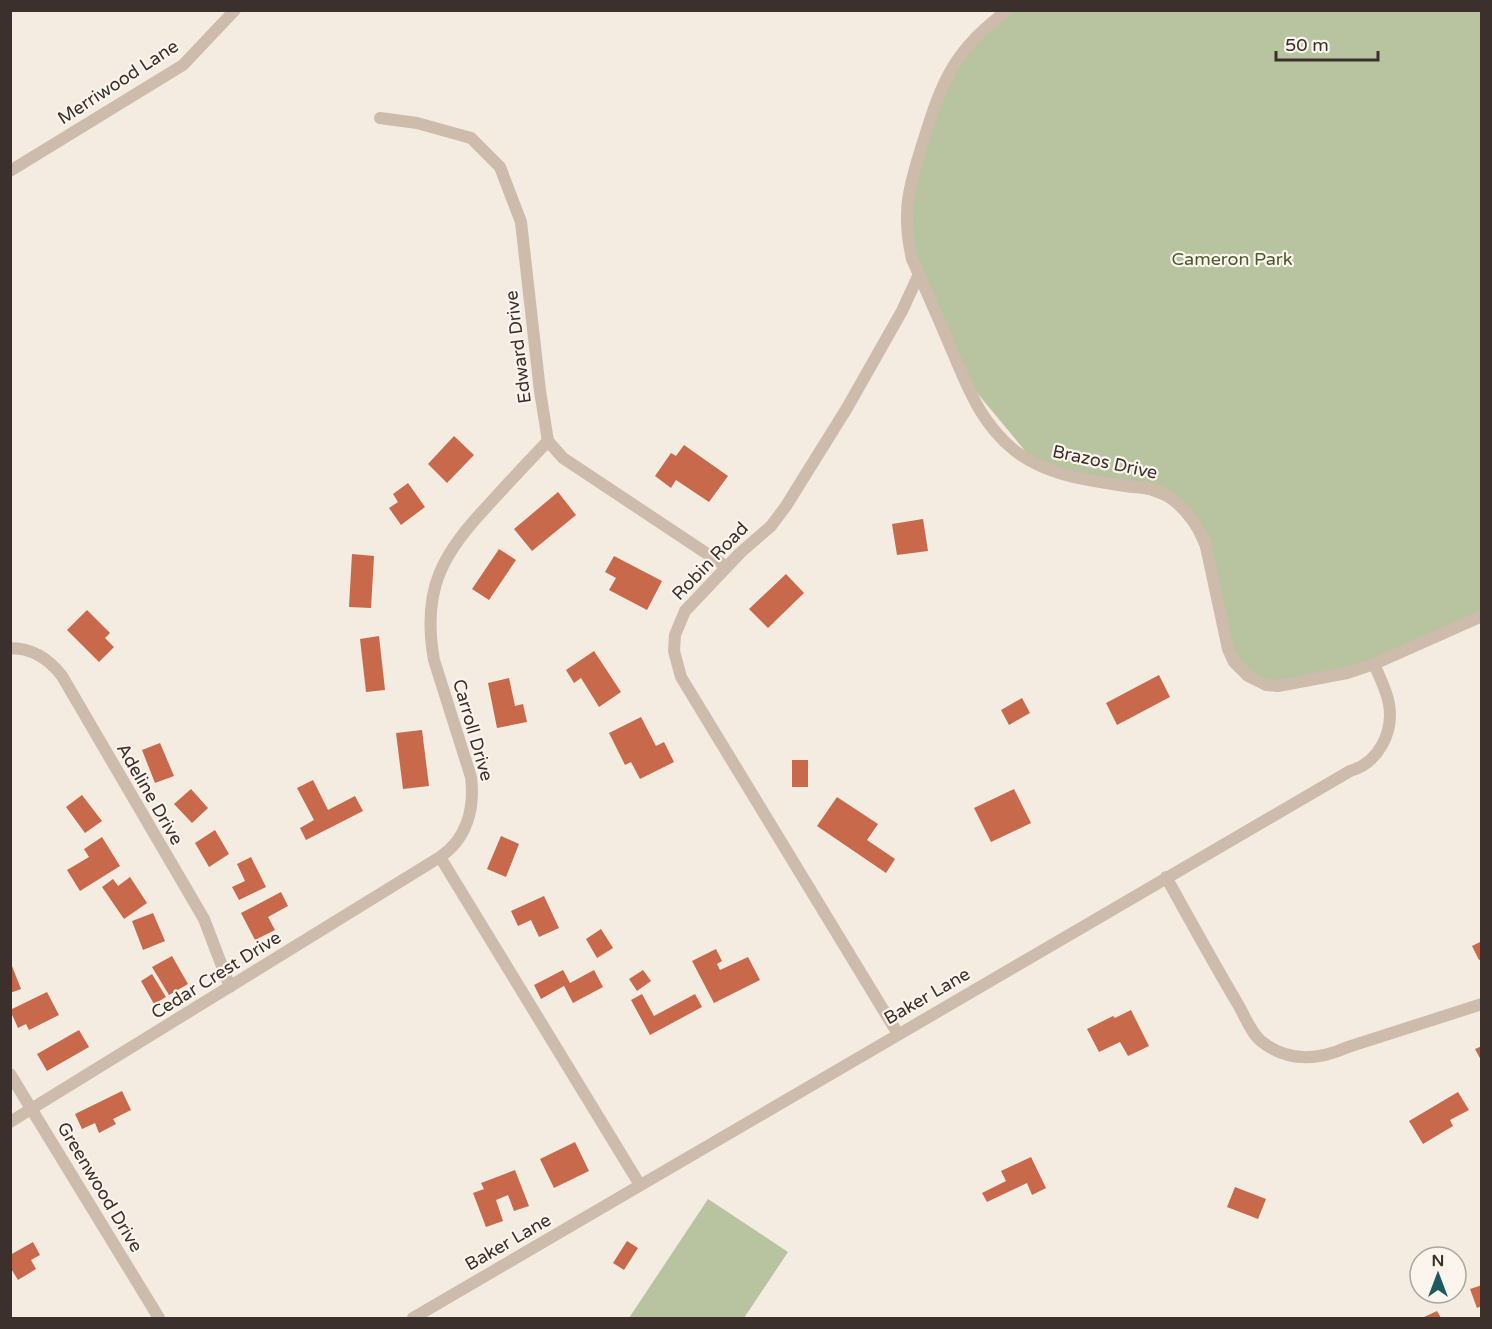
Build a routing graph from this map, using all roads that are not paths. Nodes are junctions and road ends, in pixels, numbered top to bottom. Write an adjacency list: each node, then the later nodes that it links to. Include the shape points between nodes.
1 (235, 10): 4 (street, Merriwood Lane, via 183,64)
2 (1008, 10): 5 (street, Brazos Drive, via 963,51 937,95 908,193 908,240)
3 (380, 118): 6 (street, Edward Drive, via 417,123 471,138 500,168 521,222)
4 (10, 171)
5 (919, 274): 7 (street, Robin Road, via 847,408 786,506 771,526); 10 (street, Brazos Drive, via 970,396 982,416 1016,452 1063,475 1159,491 1184,508 1205,542 1228,649 1248,676 1278,686)
6 (548, 441): 7 (street, via 563,458); 11 (street, Carroll Drive, via 456,541 435,588 430,619 434,660 473,792 468,823 459,839)
7 (727, 567): 15 (street, Robin Road, via 678,623 676,665)
8 (1482, 616): 10 (street, Brazos Drive)
9 (10, 648): 13 (street, Adeline Drive, via 41,656 62,676 204,919)
10 (1374, 664): 12 (street, Baker Lane, via 1389,701 1390,714 1382,746 1375,756)
11 (440, 857): 13 (street, Cedar Crest Drive); 19 (street)
12 (1166, 877): 14 (street, via 1259,1040 1285,1055 1331,1055); 15 (street, Baker Lane)
13 (230, 987): 17 (street, Cedar Crest Drive)
14 (1482, 1004)
15 (898, 1034): 19 (street, Baker Lane)
16 (10, 1074): 17 (street, Greenwood Drive)
17 (32, 1109): 18 (street, Cedar Crest Drive); 20 (street, Greenwood Drive)
18 (10, 1122)
19 (640, 1185): 21 (street, Baker Lane)
20 (159, 1318)
21 (413, 1318)

